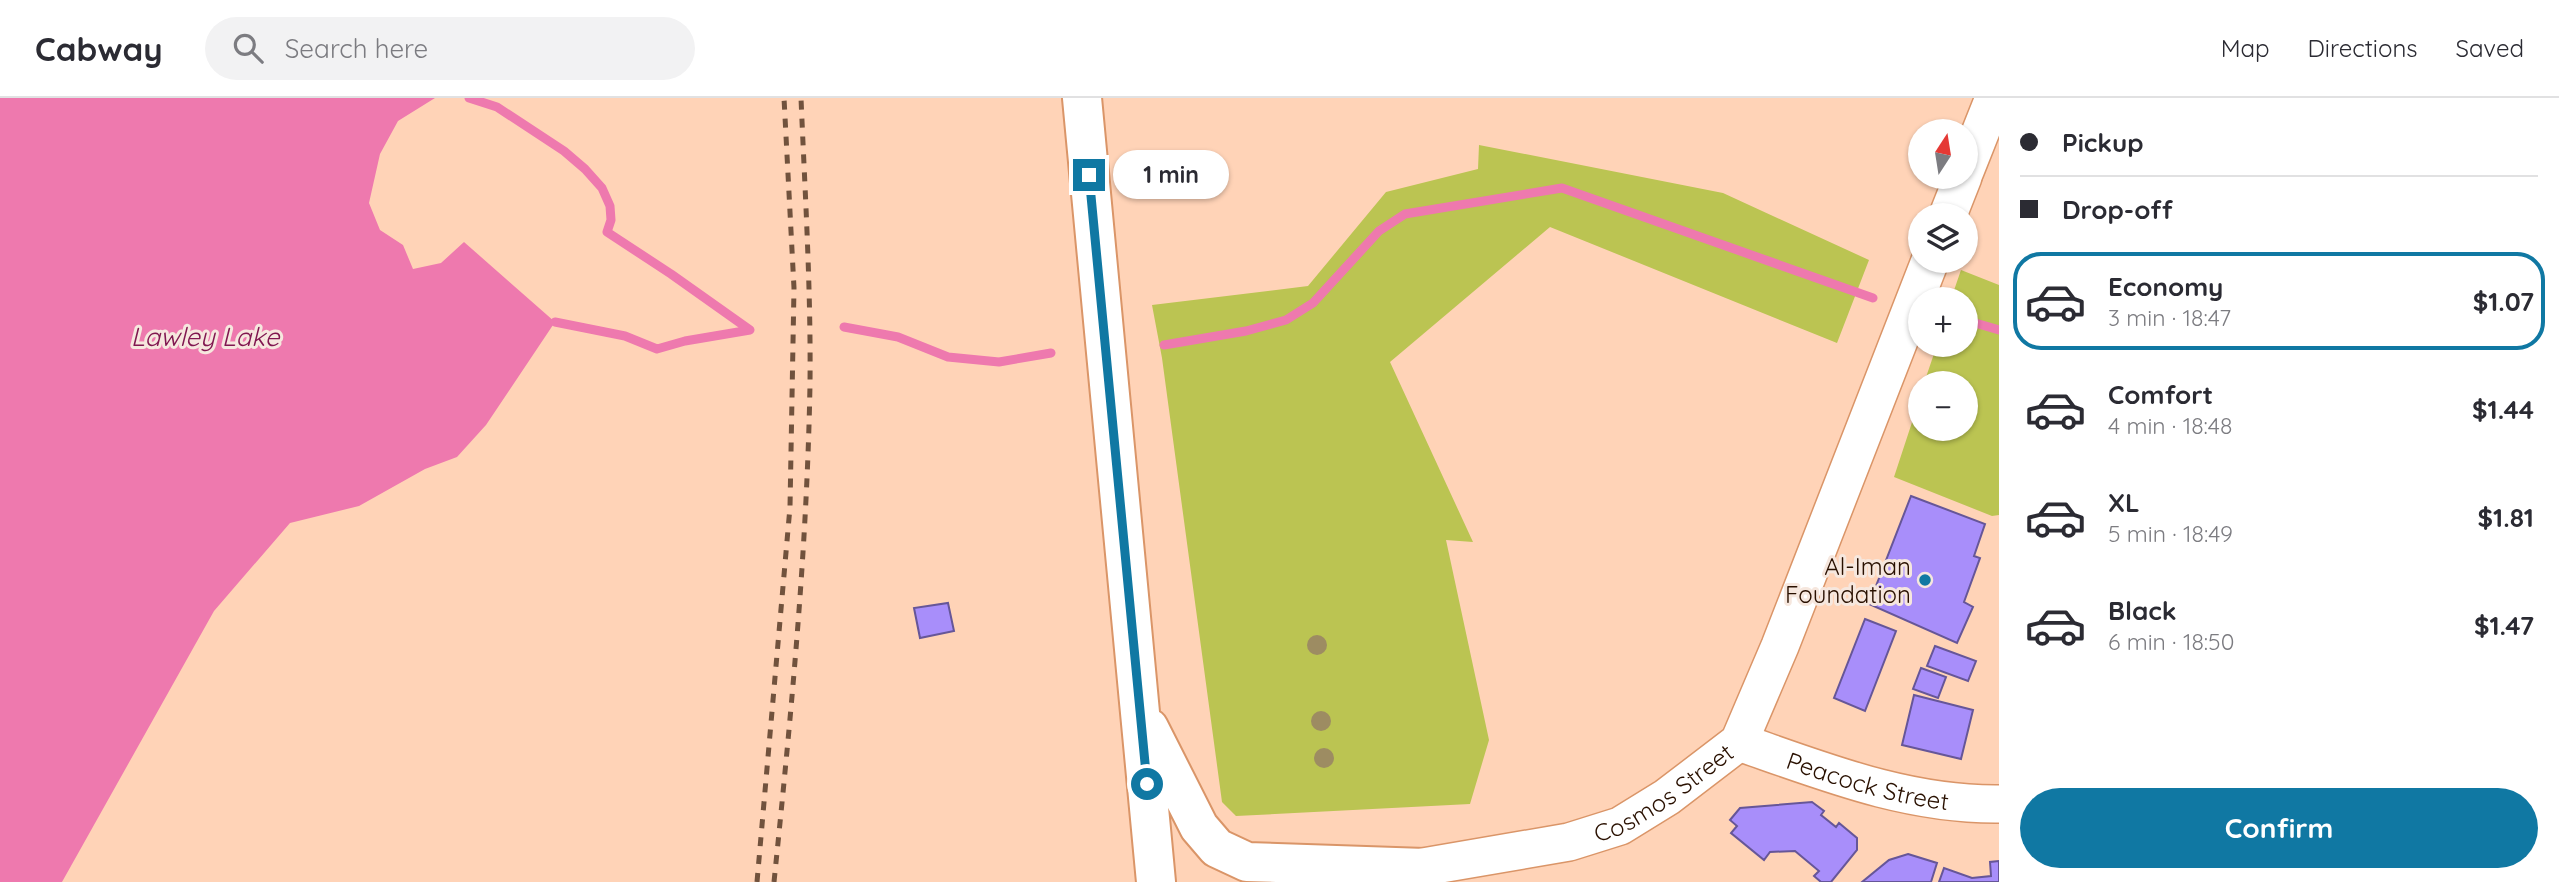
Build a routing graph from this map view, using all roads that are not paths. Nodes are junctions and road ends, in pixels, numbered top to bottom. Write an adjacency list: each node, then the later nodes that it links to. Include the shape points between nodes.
1 (1082, 98): 5 (main road)
2 (1995, 101): 3 (street)
3 (1978, 141)
4 (1925, 273): 6 (street, Cosmos Street)
5 (1140, 711): 8 (main road, via 1199,827 1217,848 1247,862); 9 (main road)
6 (1739, 742): 7 (street, Peacock Street, via 1916,798); 8 (street, Cosmos Street, via 1620,826 1569,842)
7 (1999, 804)
8 (1424, 867): 10 (street, Cosmos Street)
9 (1156, 882)
10 (1323, 882)

